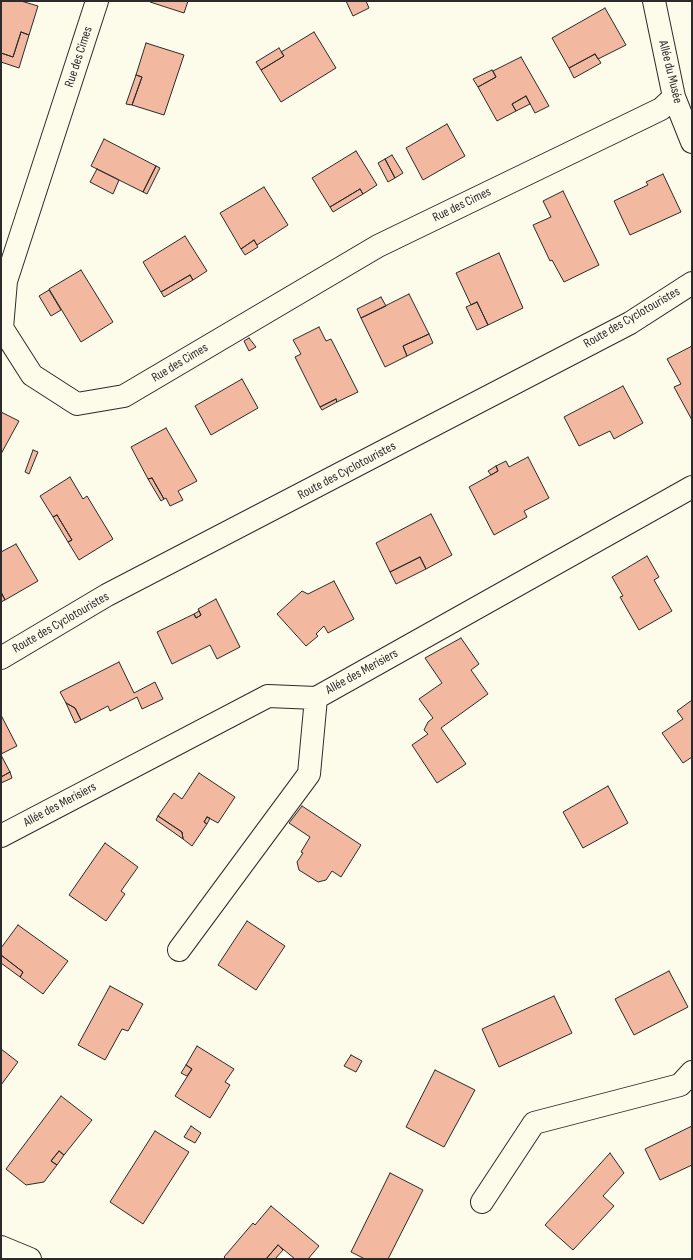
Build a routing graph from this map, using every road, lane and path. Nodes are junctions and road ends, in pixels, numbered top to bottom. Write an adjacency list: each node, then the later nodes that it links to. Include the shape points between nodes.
1 (97, 1): 3 (street, Rue des Cimes, via 6,281 2,328 32,375 77,404 124,396 378,246 661,109)
2 (654, 1): 3 (street, Allée du Musée)
3 (674, 97): 4 (street, Allée du Musée)
4 (692, 142)
5 (692, 283): 7 (street, Route des Cyclotouristes, via 630,323 107,596)
6 (692, 487): 8 (street, Allée des Merisiers)
7 (1, 658)
8 (316, 698): 9 (street, Allée des Merisiers, via 268,696); 10 (street, via 309,774)
9 (1, 836)
10 (179, 950)
11 (692, 1072): 12 (street, via 680,1085 534,1123)
12 (482, 1202)
13 (1, 1247): 14 (street)
14 (30, 1259)

